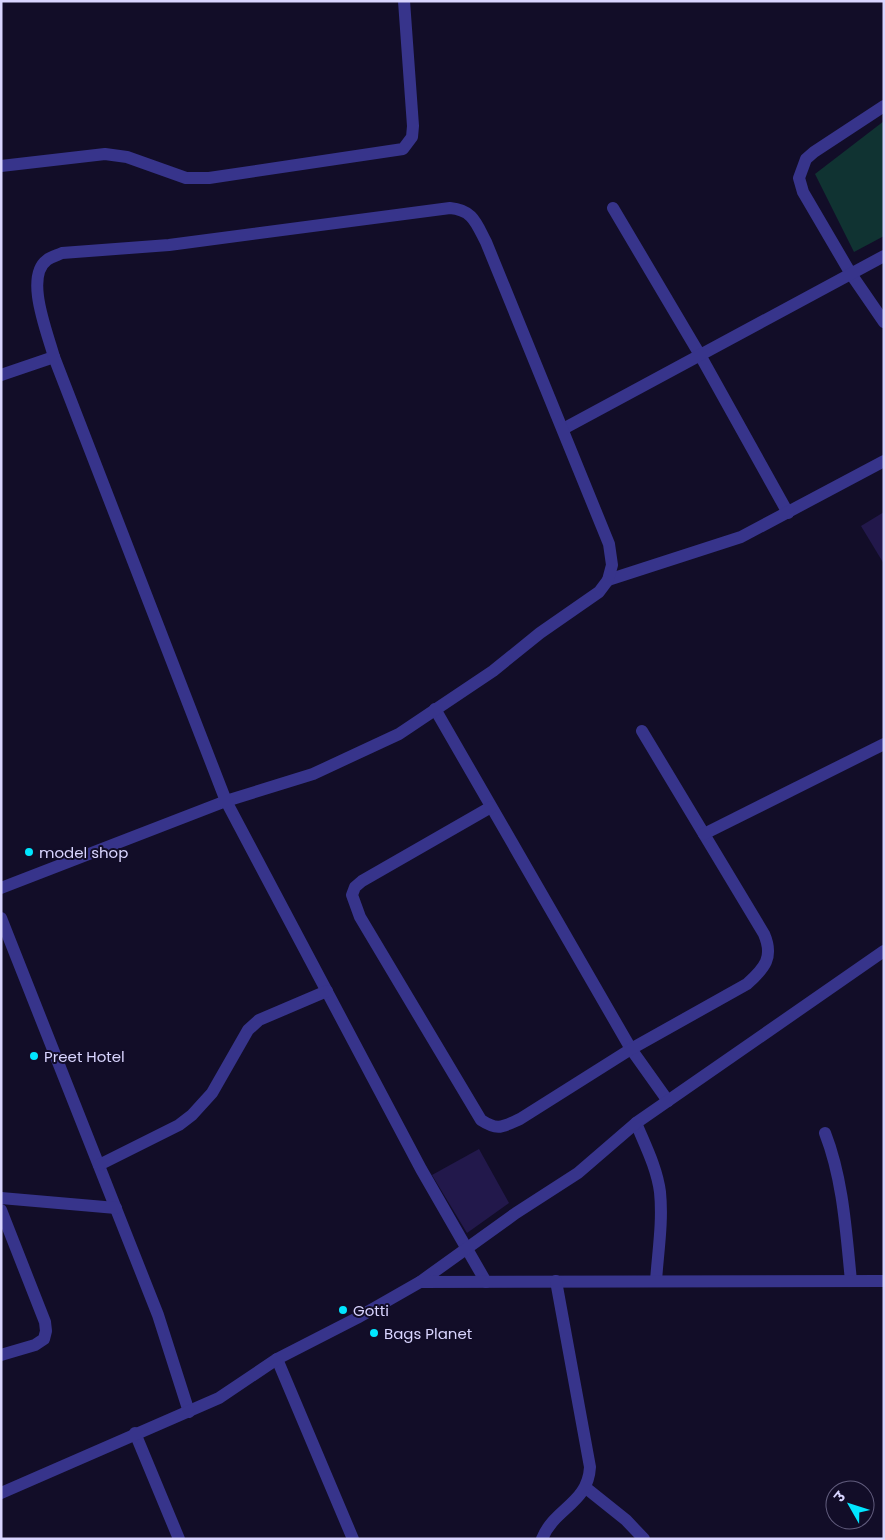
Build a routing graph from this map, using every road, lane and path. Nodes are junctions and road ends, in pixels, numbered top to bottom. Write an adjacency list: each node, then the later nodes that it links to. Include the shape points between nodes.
1 (404, 1): 3 (street, via 413,126 412,137 403,149 209,178 186,178 127,157 105,154)
2 (884, 106): 6 (street, via 814,152 806,159 798,178)
3 (1, 166)
4 (613, 208): 8 (street)
5 (884, 256): 6 (street)
6 (851, 274): 7 (street); 8 (street)
7 (884, 322)
8 (700, 355): 11 (street); 13 (street)
9 (54, 357): 10 (street); 11 (street, via 38,297 37,277 47,260 62,253 169,245 450,208 463,209 472,217 486,242); 18 (street)
10 (1, 375)
11 (563, 429): 14 (street, via 609,544 612,565)
12 (884, 461): 13 (street)
13 (788, 514): 14 (street, via 721,545)
14 (608, 580): 15 (street, via 599,592)
15 (436, 710): 18 (street, via 399,734 344,761); 19 (street)
16 (642, 731): 20 (street)
17 (884, 744): 20 (street)
18 (226, 801): 21 (street); 24 (street)
19 (491, 807): 25 (street); 25 (street, via 362,881 352,895 360,917 481,1120 493,1128 520,1119)
20 (704, 834): 25 (street, via 764,934 769,945 767,960 761,972 747,984)
21 (1, 888)
22 (1, 918): 29 (street)
23 (884, 951): 26 (street)
24 (326, 991): 29 (street, via 259,1020 248,1030 209,1098 192,1115); 33 (street)
25 (630, 1049): 26 (street)
26 (668, 1101): 27 (street)
27 (636, 1123): 33 (street, via 578,1174); 35 (street, via 660,1191)
28 (825, 1133): 36 (street, via 840,1191)
29 (99, 1165): 31 (street)
30 (1, 1198): 31 (street)
31 (116, 1208): 42 (street, via 158,1315)
32 (1, 1210): 40 (street, via 46,1331 44,1339 35,1345)
33 (466, 1249): 38 (street); 39 (street)
34 (556, 1280): 35 (street); 39 (street); 44 (street, via 590,1467)
35 (656, 1281): 36 (street)
36 (851, 1281): 37 (street)
37 (884, 1281)
38 (420, 1282): 39 (street); 41 (street)
39 (486, 1282)
40 (1, 1356)
41 (277, 1359): 42 (street, via 219,1398); 47 (street)
42 (189, 1412): 43 (street)
43 (135, 1433): 45 (street); 46 (street)
44 (586, 1488): 48 (street, via 549,1524); 49 (street)
45 (1, 1493)
46 (179, 1539)
47 (353, 1539)
48 (542, 1539)
49 (644, 1539)

